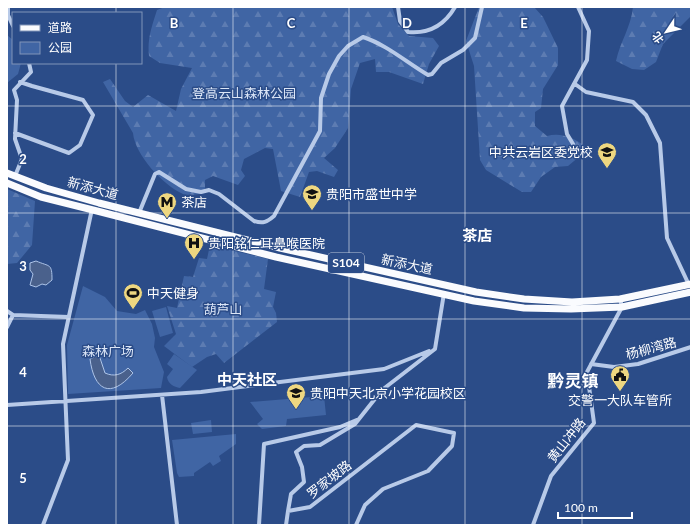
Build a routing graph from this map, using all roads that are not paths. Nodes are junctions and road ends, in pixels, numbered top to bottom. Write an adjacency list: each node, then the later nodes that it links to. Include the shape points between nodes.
1 (8, 7): 6 (street)
2 (398, 7): 3 (street, via 400,21 408,32 420,33 439,26)
3 (455, 7)
4 (482, 7): 17 (street, via 475,38 464,50 441,63 432,74 428,75 379,43 363,37 338,56 321,98 320,131 274,216 268,222 260,223 254,220 219,194 209,190 186,190 159,172 155,174)
5 (578, 7): 9 (street, via 589,31 587,60)
6 (12, 24)
7 (29, 64): 8 (street, via 31,72)
8 (20, 82): 10 (street, via 14,90 17,100); 10 (street, via 83,100 93,116 80,145 69,153)
9 (575, 84): 11 (street, via 562,106 567,134); 18 (street, via 586,92 633,102 646,114 660,143 667,238)
10 (15, 133): 13 (street, via 22,159)
11 (573, 144)
12 (7, 173): 13 (main road, 新添大道 / S104)
13 (15, 176): 15 (main road, 新添大道 / S104, via 46,188)
14 (7, 183): 16 (main road, 新添大道 / S104, via 41,197)
15 (94, 201): 16 (street); 17 (main road, 新添大道 / S104)
16 (92, 210): 20 (main road, 新添大道 / S104, via 276,256); 24 (street)
17 (139, 213): 21 (main road, 新添大道 / S104, via 476,292 524,299)
18 (690, 284): 21 (main road, 新添大道 / S104)
19 (691, 292): 21 (main road, 新添大道 / S104)
20 (444, 293): 21 (main road, 新添大道 / S104, via 474,301 524,308 571,309); 27 (street)
21 (621, 303): 28 (street, 黄山冲路)
22 (7, 311): 23 (street)
23 (13, 315): 24 (street); 25 (street)
24 (69, 317): 30 (street, via 63,344)
25 (7, 327)
26 (691, 348): 28 (street, 杨柳湾路, via 638,364 614,367)
27 (435, 349): 29 (street, via 384,369); 32 (street, 罗家坡路, via 382,390)
28 (591, 364): 39 (street, 黄山冲路, via 587,372 594,423 550,476)
29 (162, 395): 30 (street); 35 (street)
30 (66, 401): 31 (street); 34 (street, via 68,460)
31 (7, 404)
32 (359, 419): 33 (street, 罗家坡路, via 356,424 320,445 304,446 296,452 304,482 291,494); 36 (street, via 340,427 264,444)
33 (288, 512): 37 (street); 38 (street, 罗家坡路, via 310,507 416,425 454,433 452,446 428,471 383,489 365,505)
34 (43, 525)
35 (177, 525)
36 (259, 525)
37 (286, 525)
38 (356, 525)
39 (534, 525)

